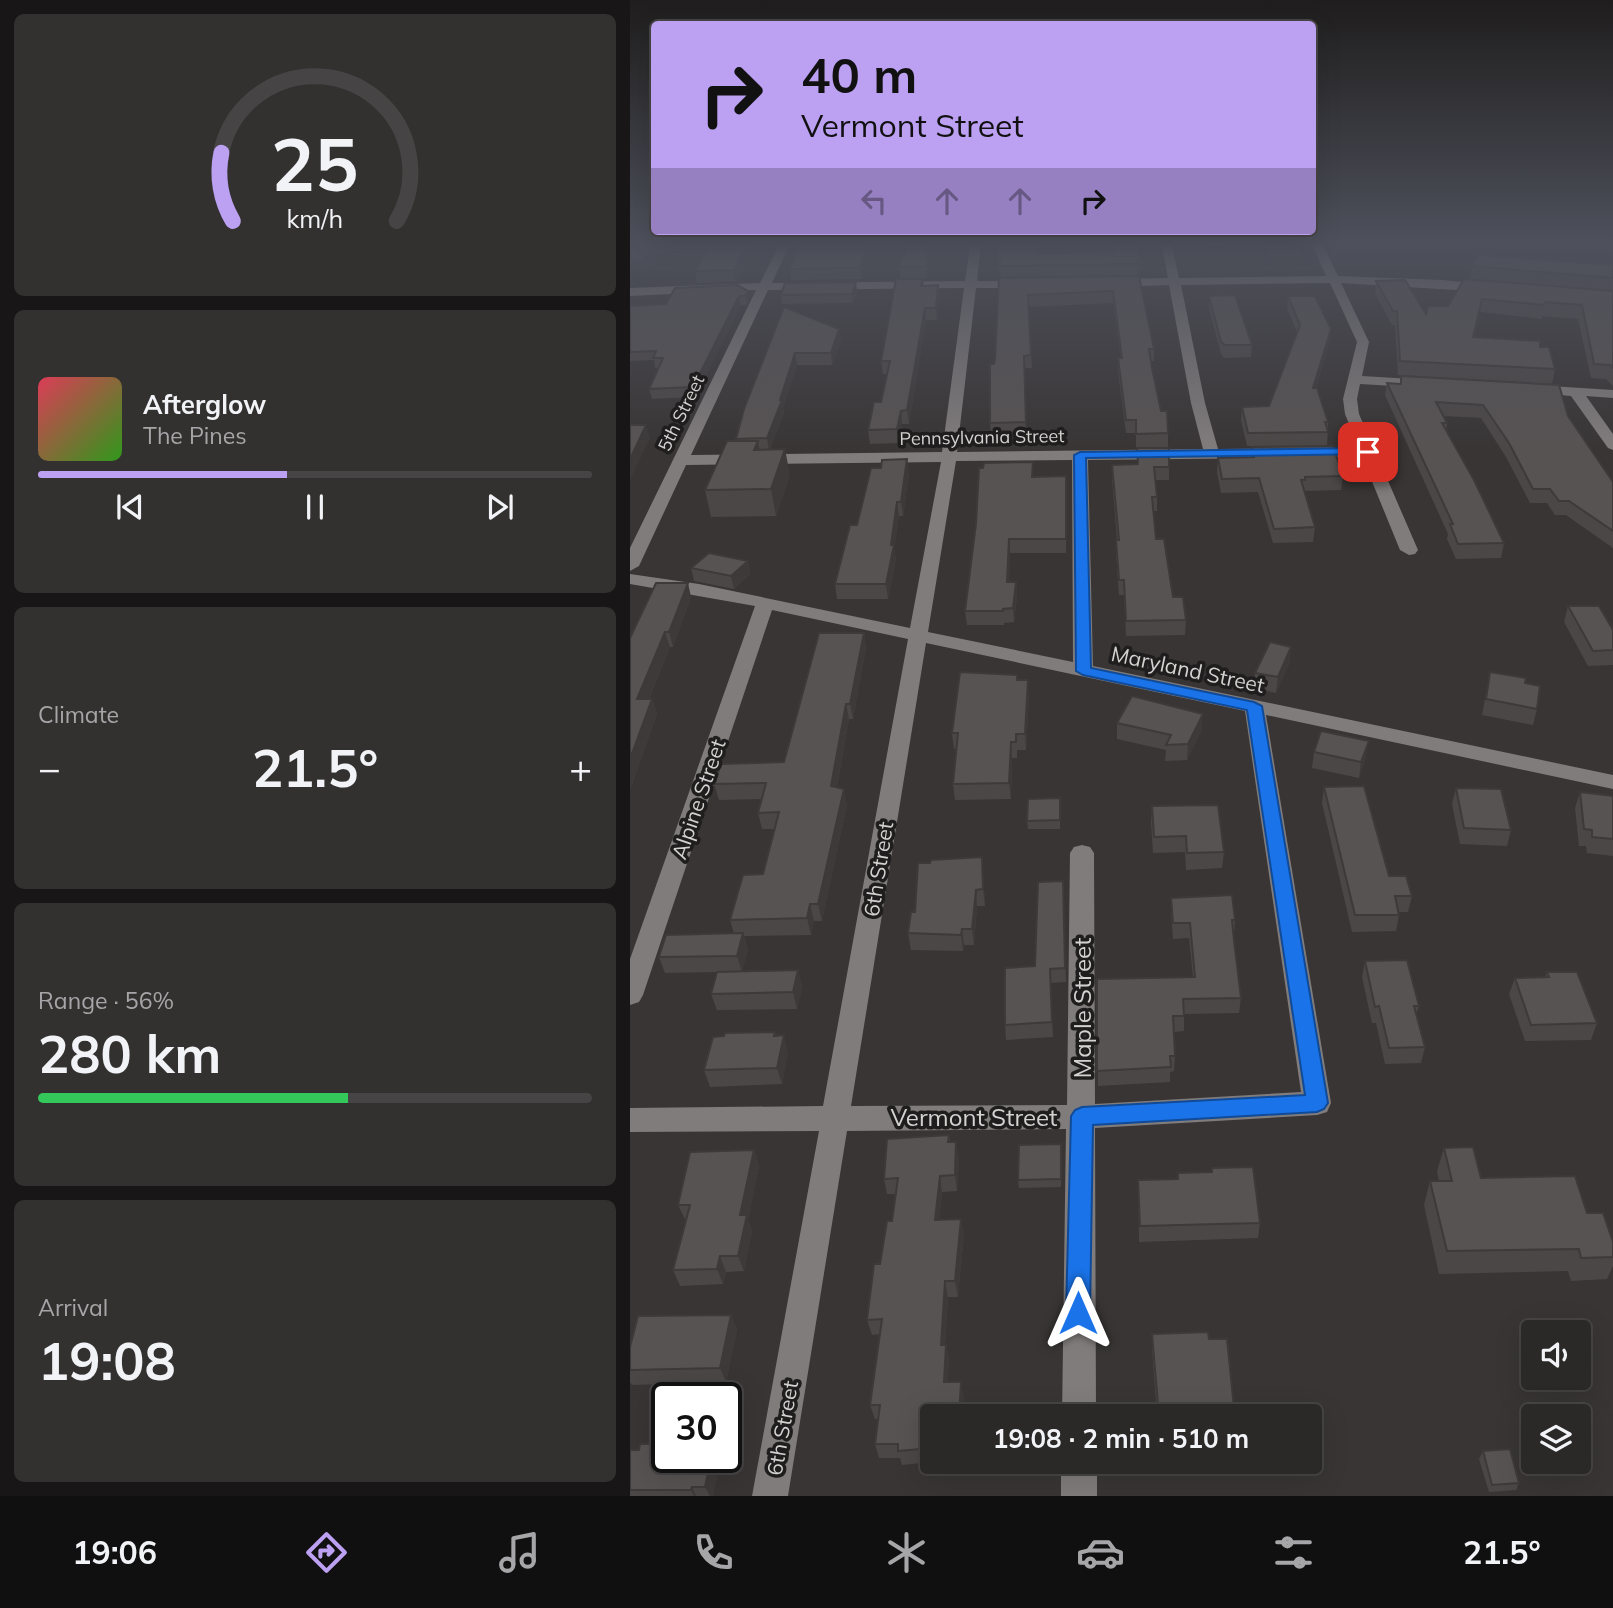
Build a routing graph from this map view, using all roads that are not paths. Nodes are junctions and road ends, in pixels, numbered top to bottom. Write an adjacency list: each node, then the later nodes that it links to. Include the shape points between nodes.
1 (752, 311): 15 (street, 5th Street)
2 (968, 311): 14 (street, 6th Street)
3 (1180, 311): 12 (street)
4 (1349, 311): 5 (street, via 1363,342)
5 (1354, 380): 6 (street); 11 (street, via 1352,414)
6 (1442, 384)
7 (1523, 389): 8 (street)
8 (1576, 392): 9 (street); 10 (street)
9 (1613, 394)
10 (1613, 445)
11 (1368, 452): 12 (street, Pennsylvania Street); 16 (street)
12 (1212, 453): 13 (street, Pennsylvania Street)
13 (1080, 455): 14 (street, Pennsylvania Street); 21 (street)
14 (949, 457): 15 (street, Pennsylvania Street); 20 (street, 6th Street)
15 (680, 460): 17 (street, 5th Street)
16 (1409, 550)
17 (630, 566)
18 (630, 579): 19 (street, Maryland Street)
19 (765, 604): 20 (street, Maryland Street); 25 (street, Alpine Street)
20 (917, 636): 21 (street, Maryland Street); 27 (street, 6th Street)
21 (1083, 671): 22 (street, Maryland Street)
22 (1254, 706): 23 (street, Maryland Street); 26 (street, Vermont Street, via 1317,1103)
23 (1613, 782)
24 (1082, 853): 26 (street, Maple Street)
25 (630, 995)
26 (1082, 1116): 27 (street, Vermont Street); 29 (street, Maple Street)
27 (837, 1117): 28 (street, Vermont Street); 31 (street, 6th Street)
28 (630, 1120)
29 (1079, 1404)
30 (1079, 1474): 32 (street)
31 (770, 1496)
32 (1079, 1496)

